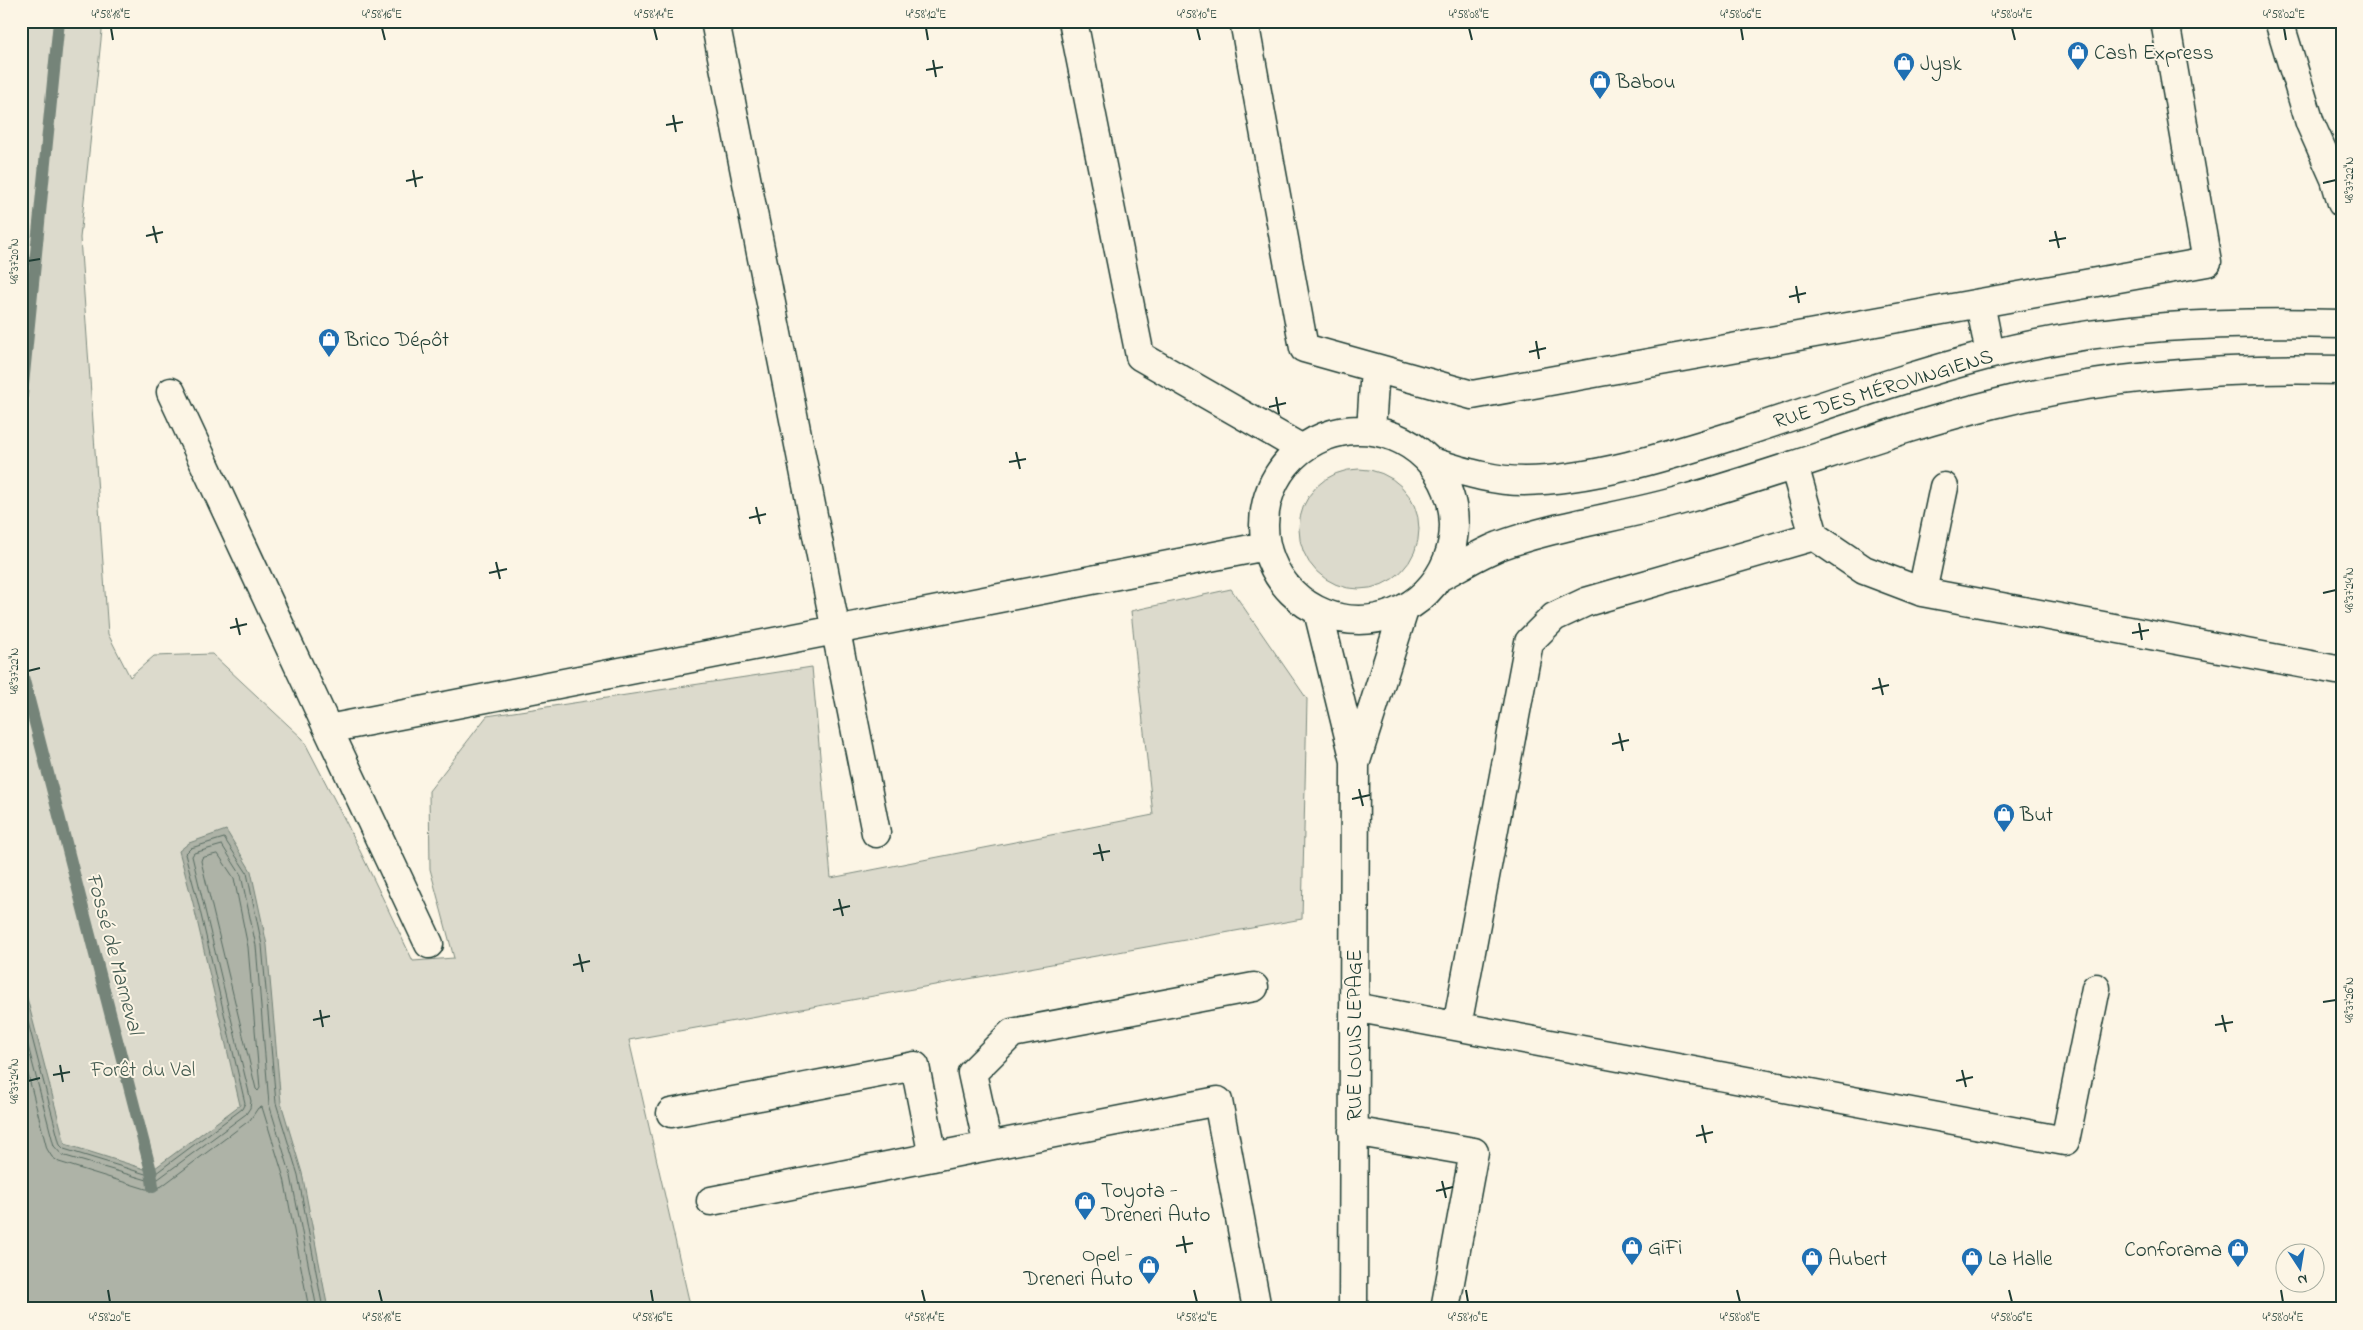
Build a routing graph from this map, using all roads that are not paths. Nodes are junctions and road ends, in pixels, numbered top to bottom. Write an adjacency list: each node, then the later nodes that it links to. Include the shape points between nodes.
1 (715, 21): 24 (street)
2 (1073, 21): 14 (street, via 1140,356)
3 (1244, 21): 10 (street, via 1304,348)
4 (2165, 21): 7 (street, via 2207,262)
5 (2278, 21): 6 (street, via 2310,123)
6 (2342, 203)
7 (1980, 303): 9 (street); 10 (street, via 1472,395)
8 (2342, 324): 9 (street, RUE DES MÉROVINGIENS, via 2197,324 2072,338)
9 (1990, 354): 15 (street, RUE DES MÉROVINGIENS, via 1672,455 1564,479 1522,481 1484,477)
10 (1375, 368): 13 (street)
11 (2342, 370): 16 (street, via 2202,371 2079,385 1910,427)
12 (172, 392): 26 (street)
13 (1371, 430): 14 (street, via 1323,436); 15 (street, via 1394,435)
14 (1302, 449): 19 (street, via 1282,468 1269,492 1264,519)
15 (1432, 462): 20 (street, via 1448,489 1455,517 1452,548)
16 (1794, 465): 18 (street); 20 (street, via 1684,500 1534,534 1497,547)
17 (1944, 487): 21 (street)
18 (1814, 536): 21 (street, via 1864,570); 33 (street, via 1586,602 1554,617 1529,642)
19 (1266, 546): 23 (street, via 1276,573 1294,595); 24 (street)
20 (1441, 576): 22 (street)
21 (1922, 592): 25 (street)
22 (1404, 610): 23 (street, via 1383,618 1361,621 1339,619); 27 (street, RUE LOUIS LEPAGE)
23 (1318, 612): 27 (street, RUE LOUIS LEPAGE)
24 (835, 630): 26 (street); 28 (street)
25 (2342, 671)
26 (328, 729): 29 (street)
27 (1356, 761): 32 (street, RUE LOUIS LEPAGE)
28 (876, 833)
29 (429, 944)
30 (1254, 987): 36 (street, via 1012,1033 972,1073)
31 (2096, 988): 33 (street, via 2065,1141)
32 (1354, 1007): 33 (street); 35 (street, RUE LOUIS LEPAGE)
33 (1457, 1026)
34 (672, 1113): 37 (street, via 915,1066)
35 (1354, 1131): 40 (street, RUE LOUIS LEPAGE); 41 (street, via 1474,1152)
36 (988, 1146): 37 (street); 39 (street, via 1218,1101)
37 (933, 1157): 38 (street)
38 (711, 1201)
39 (1257, 1309)
40 (1352, 1309)
41 (1445, 1309)

